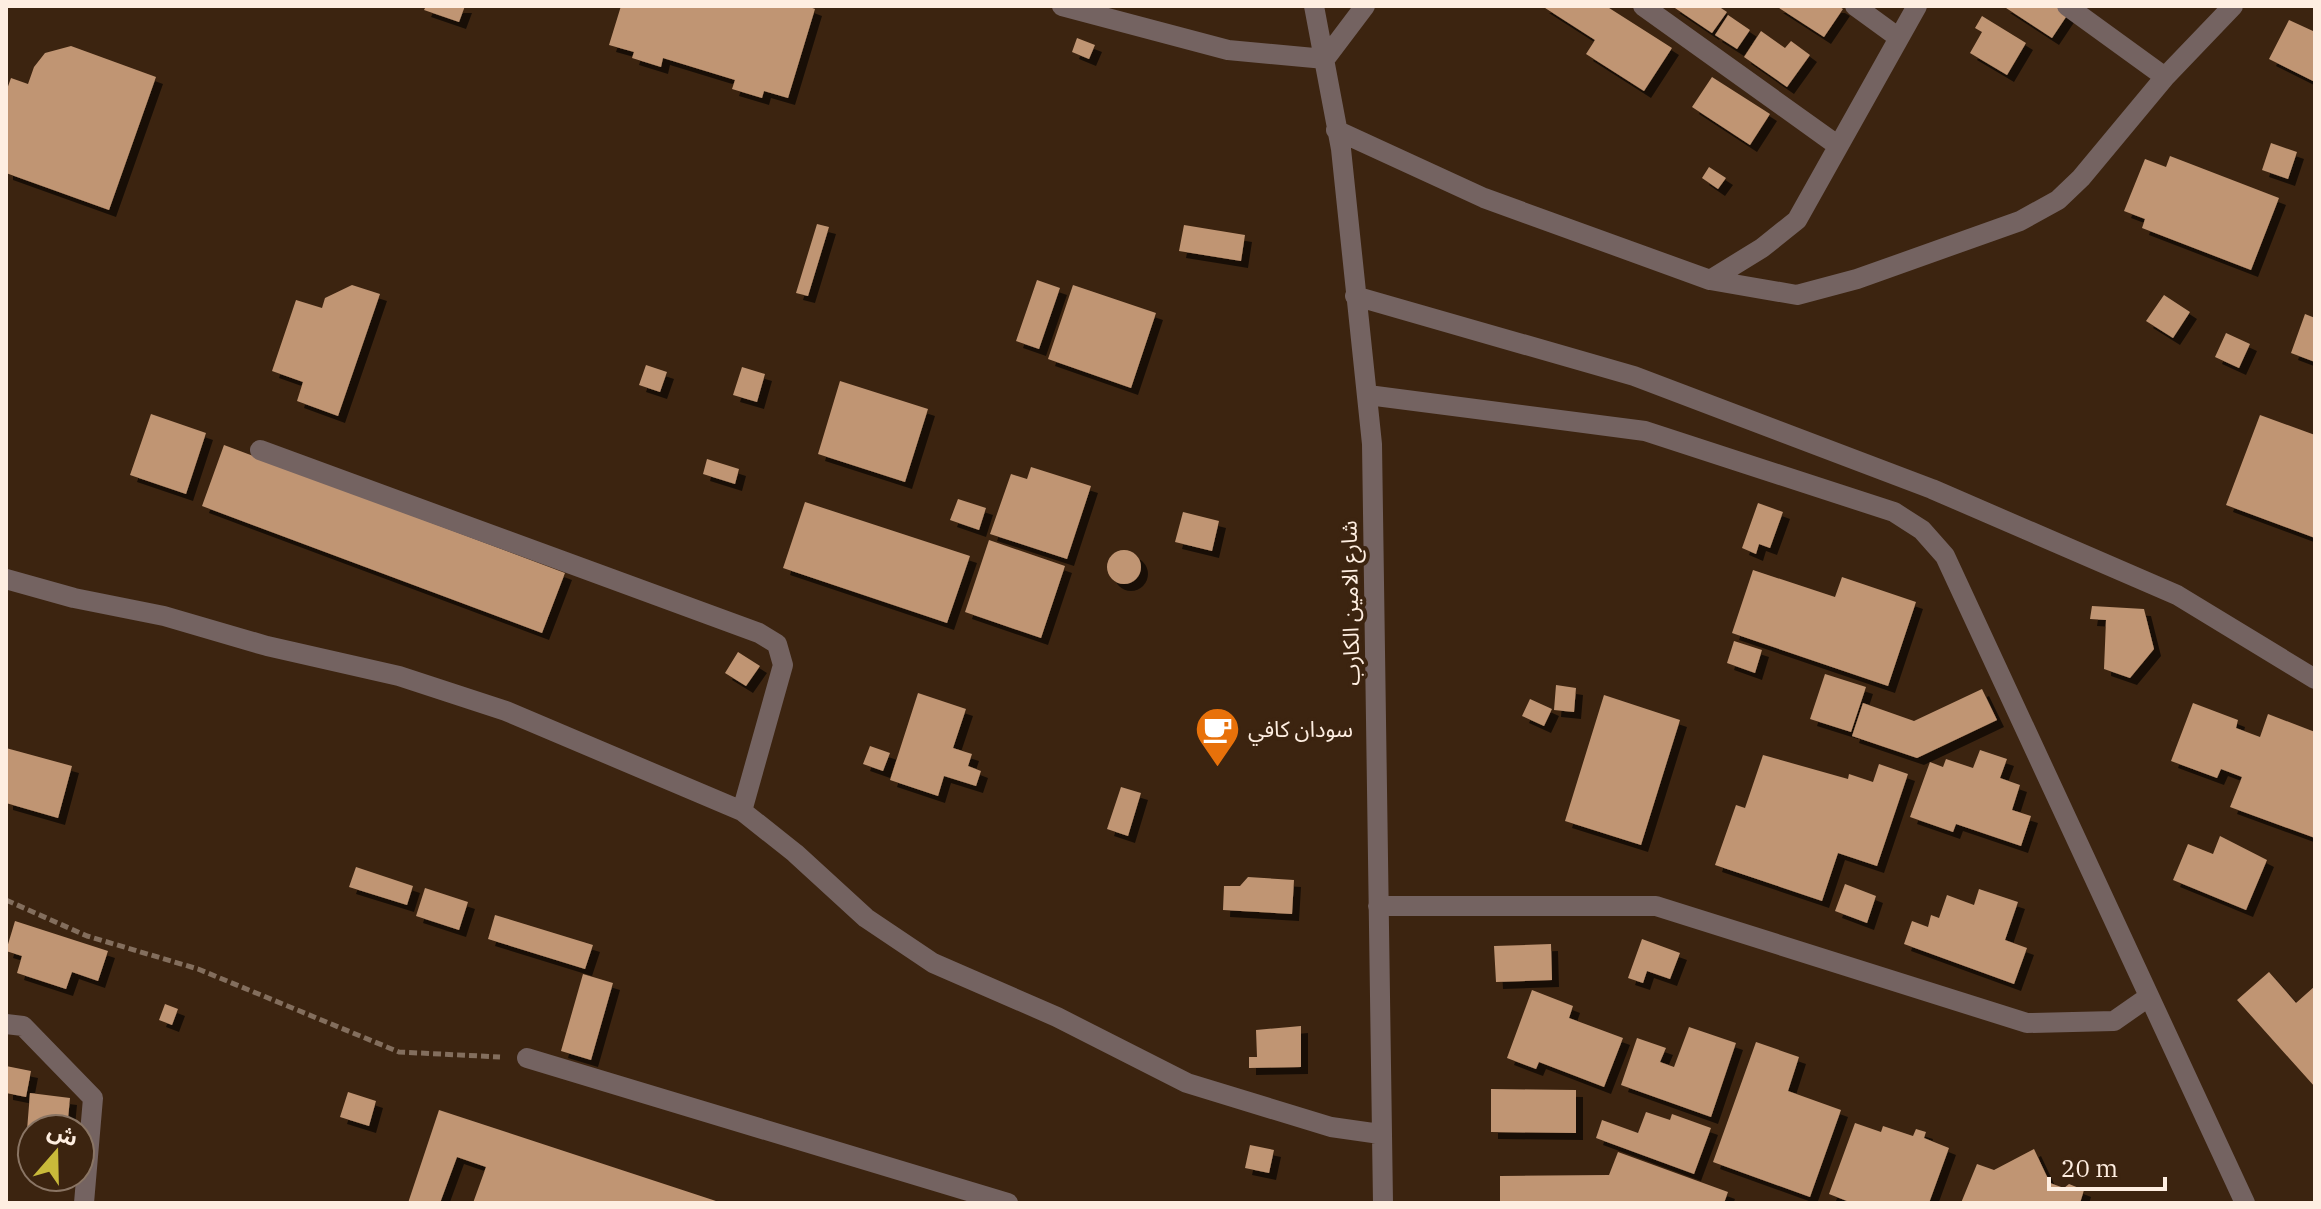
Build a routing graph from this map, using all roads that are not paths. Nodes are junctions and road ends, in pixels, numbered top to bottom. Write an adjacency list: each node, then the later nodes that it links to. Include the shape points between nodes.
1 (1062, 6): 10 (street, via 1228,50)
2 (1314, 6): 10 (street, شارع الامين الكارب)
3 (1365, 6): 10 (street)
4 (1643, 6): 13 (street)
5 (1855, 6): 9 (street)
6 (1917, 6): 9 (street)
7 (2067, 6): 11 (street)
8 (2233, 6): 11 (street)
9 (1899, 38): 13 (street)
10 (1325, 59): 12 (street, شارع الامين الكارب)
11 (2165, 77): 14 (street, via 2058,200 2020,221 1797,295)
12 (1336, 130): 14 (street, via 1484,198); 15 (street, شارع الامين الكارب)
13 (1837, 145): 14 (street, via 1797,220)
14 (1710, 280)
15 (1355, 296): 16 (street, شارع الامين الكارب); 19 (street, via 1634,376 1932,489 2177,595)
16 (1368, 395): 21 (street, شارع الامين الكارب); 22 (street, via 1645,431 1894,512 1922,530 1945,556)
17 (260, 450): 20 (street, via 777,644 783,665)
18 (6, 579): 20 (street, via 399,676 506,711)
19 (2315, 679)
20 (742, 811): 25 (street, via 866,918 933,963 1057,1017 1187,1083 1331,1127)
21 (1378, 906): 22 (street, via 1656,906 2027,1023 2114,1021); 25 (street, شارع الامين الكارب)
22 (2147, 998): 29 (street)
23 (6, 1024): 26 (street, via 23,1026 93,1098)
24 (527, 1058): 27 (street)
25 (1380, 1134): 28 (street, شارع الامين الكارب)
26 (84, 1203)
27 (1008, 1203)
28 (1383, 1203)
29 (2245, 1203)

